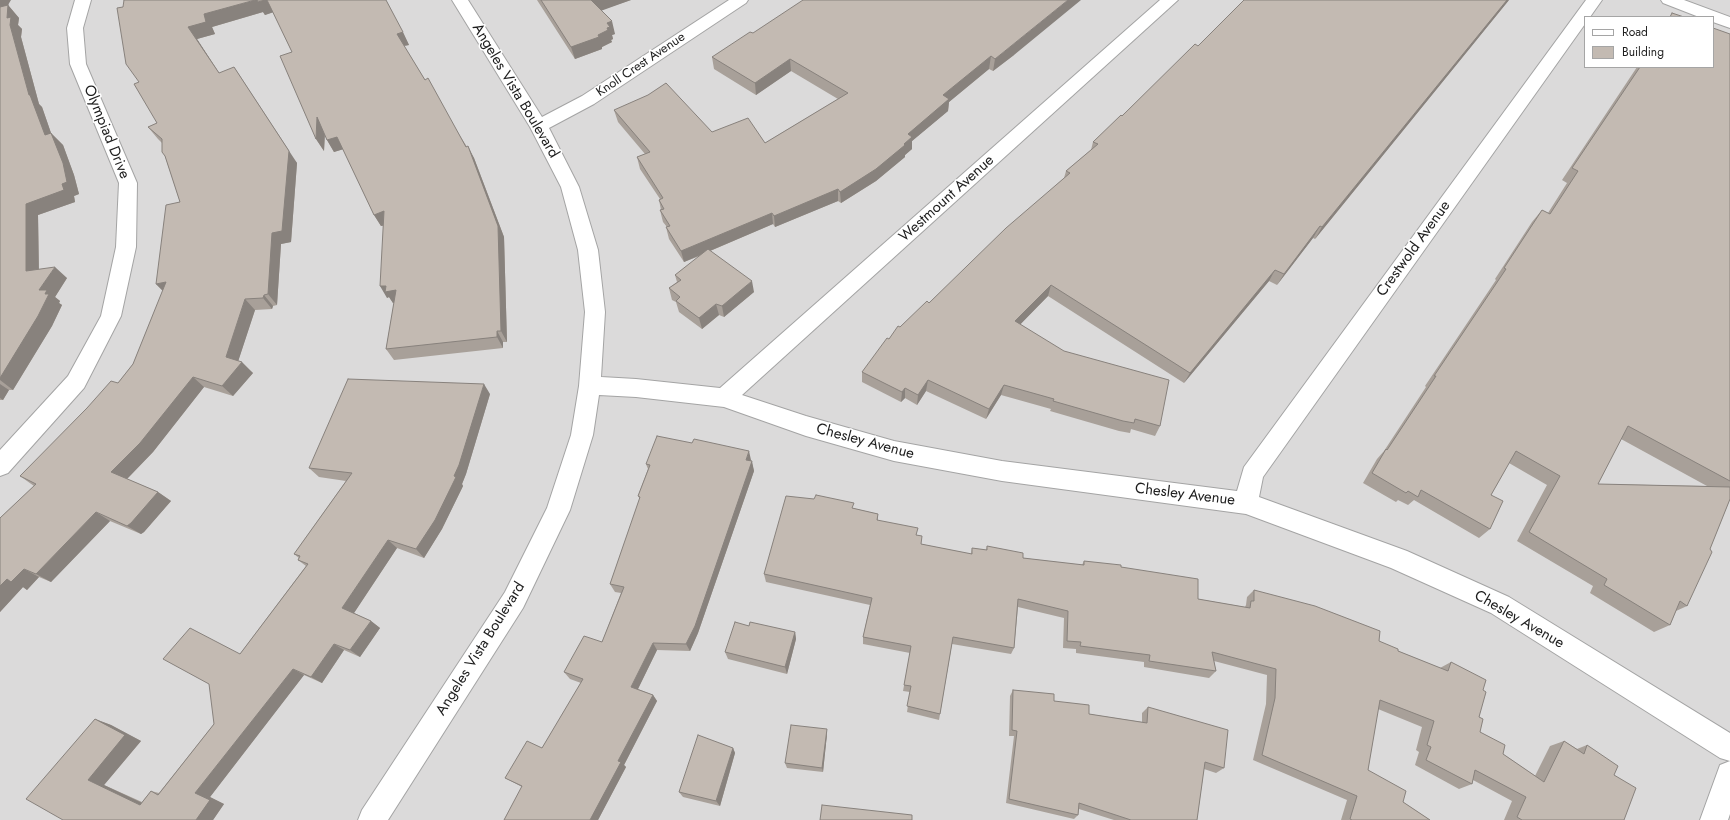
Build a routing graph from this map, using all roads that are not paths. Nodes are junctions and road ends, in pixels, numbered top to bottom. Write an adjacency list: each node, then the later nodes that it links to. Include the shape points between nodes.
1 (83, 0): 13 (street, Olympiad Drive, via 75,28 78,64 128,183 126,247 111,316 76,382)
2 (460, 0): 10 (street, Angeles Vista Boulevard)
3 (740, 0): 10 (street, Knoll Crest Avenue, via 588,100)
4 (1170, 0): 12 (street, Westmount Avenue)
5 (1594, 0): 14 (street, Crestwold Avenue, via 1252,474)
6 (1669, 0): 7 (street)
7 (1711, 16)
8 (1714, 17): 9 (street)
9 (1730, 23)
10 (540, 126): 11 (street, Angeles Vista Boulevard, via 570,187 588,250 595,312)
11 (590, 386): 12 (street, Chesley Avenue, via 636,388); 17 (street, Angeles Vista Boulevard, via 582,435 558,510 514,600)
12 (724, 398): 14 (street, Chesley Avenue, via 806,426 894,451 1002,471)
13 (0, 466)
14 (1246, 503): 15 (street, Chesley Avenue, via 1398,559 1500,605)
15 (1730, 748)
16 (1730, 775): 18 (street)
17 (372, 820)
18 (1714, 820)

